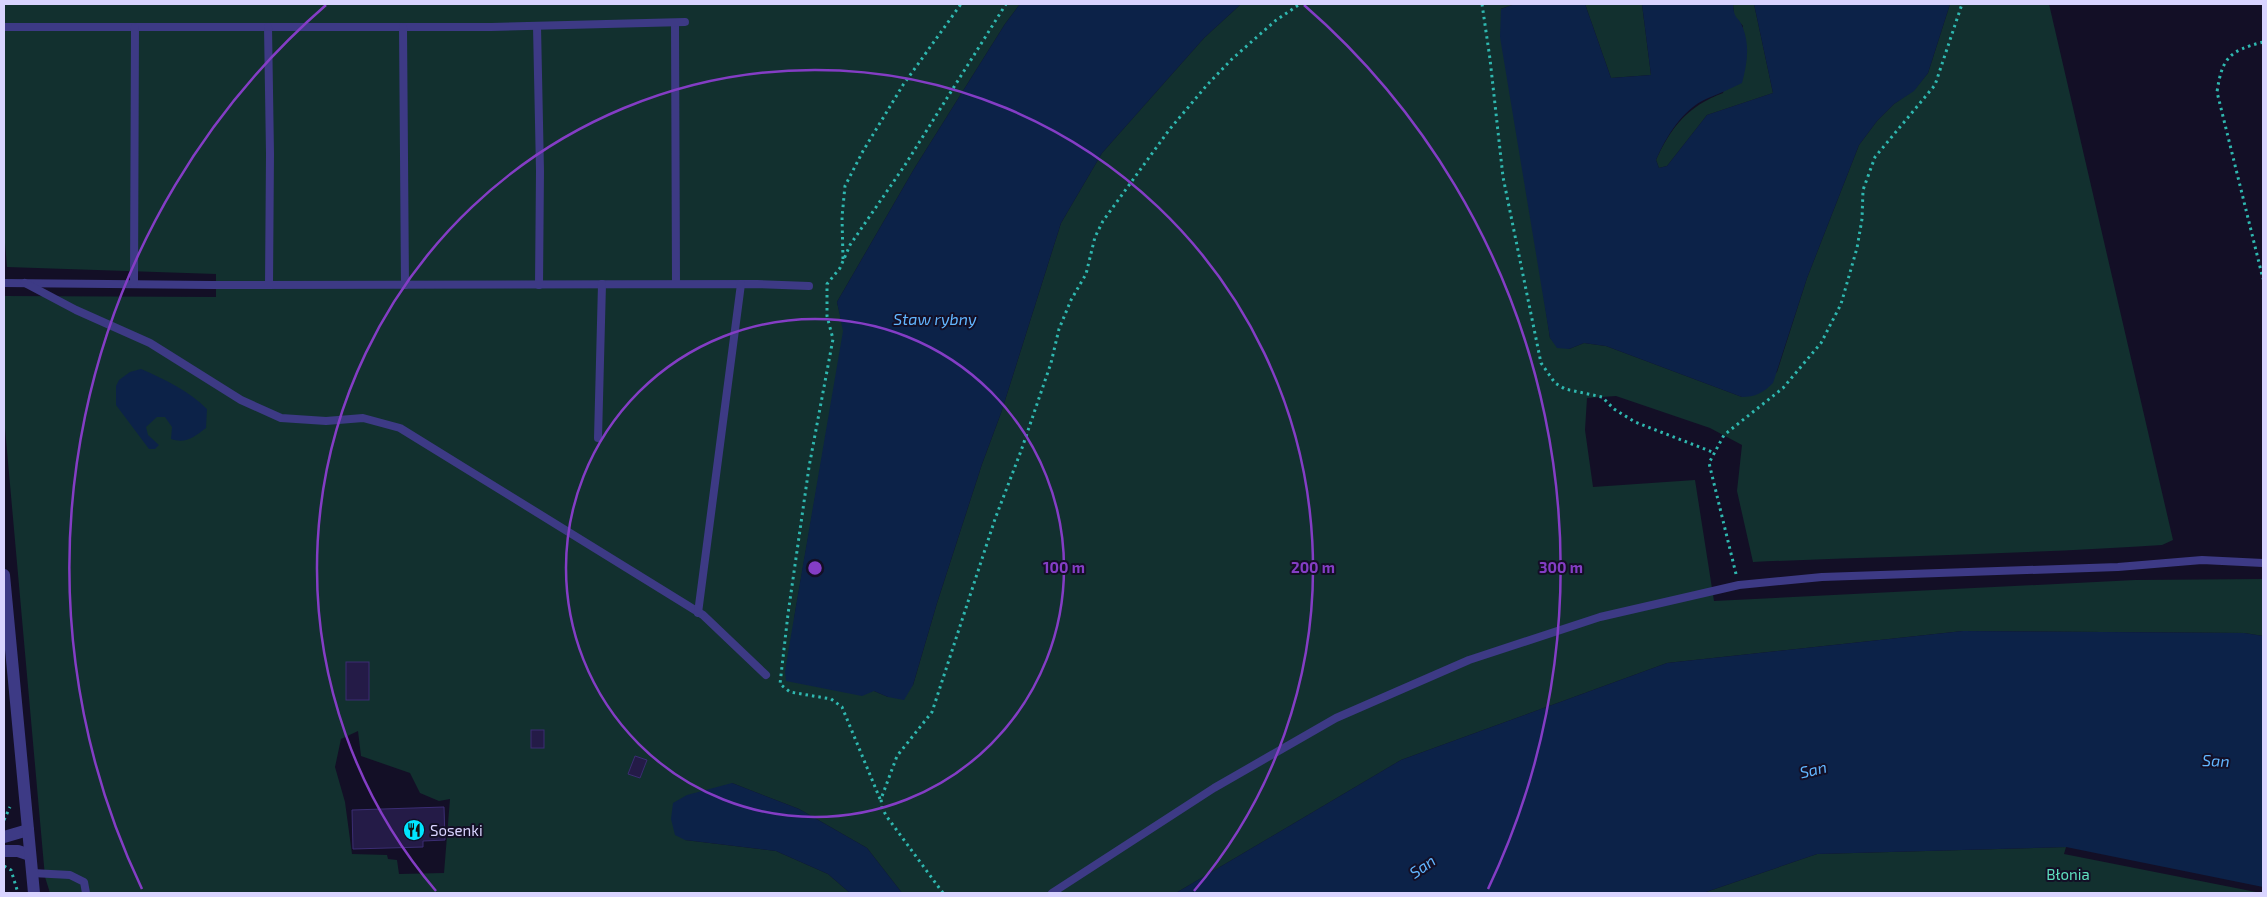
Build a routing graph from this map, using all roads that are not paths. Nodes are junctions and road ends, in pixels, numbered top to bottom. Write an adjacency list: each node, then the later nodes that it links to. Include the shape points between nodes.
1 (685, 22): 2 (lane)
2 (675, 23): 3 (lane); 13 (lane)
3 (537, 26): 7 (lane); 11 (lane)
4 (4, 27): 5 (lane)
5 (135, 27): 6 (lane); 10 (lane)
6 (268, 27): 7 (lane); 15 (lane)
7 (403, 27): 16 (lane)
8 (4, 283): 9 (lane)
9 (25, 283): 10 (lane); 21 (lane, via 150,343 241,400 281,418 326,421 363,418 400,428)
10 (134, 284): 15 (lane)
11 (539, 284): 12 (lane); 16 (lane)
12 (602, 284): 13 (lane); 18 (lane)
13 (676, 284): 14 (lane)
14 (741, 284): 17 (lane); 21 (lane)
15 (269, 285): 16 (lane)
16 (405, 285)
17 (809, 286)
18 (598, 438)
19 (2263, 563): 30 (lane, via 2202,560 2118,567 1822,577 1739,585 1600,618 1469,660 1345,714 1214,788)
20 (4, 575): 23 (street)
21 (698, 612): 22 (lane)
22 (766, 675)
23 (28, 830): 24 (street); 26 (street)
24 (4, 837)
25 (4, 851): 26 (street)
26 (30, 855): 27 (street)
27 (32, 873): 28 (street); 29 (lane, via 70,875 84,882)
28 (34, 893)
29 (86, 893)
30 (1052, 893)

